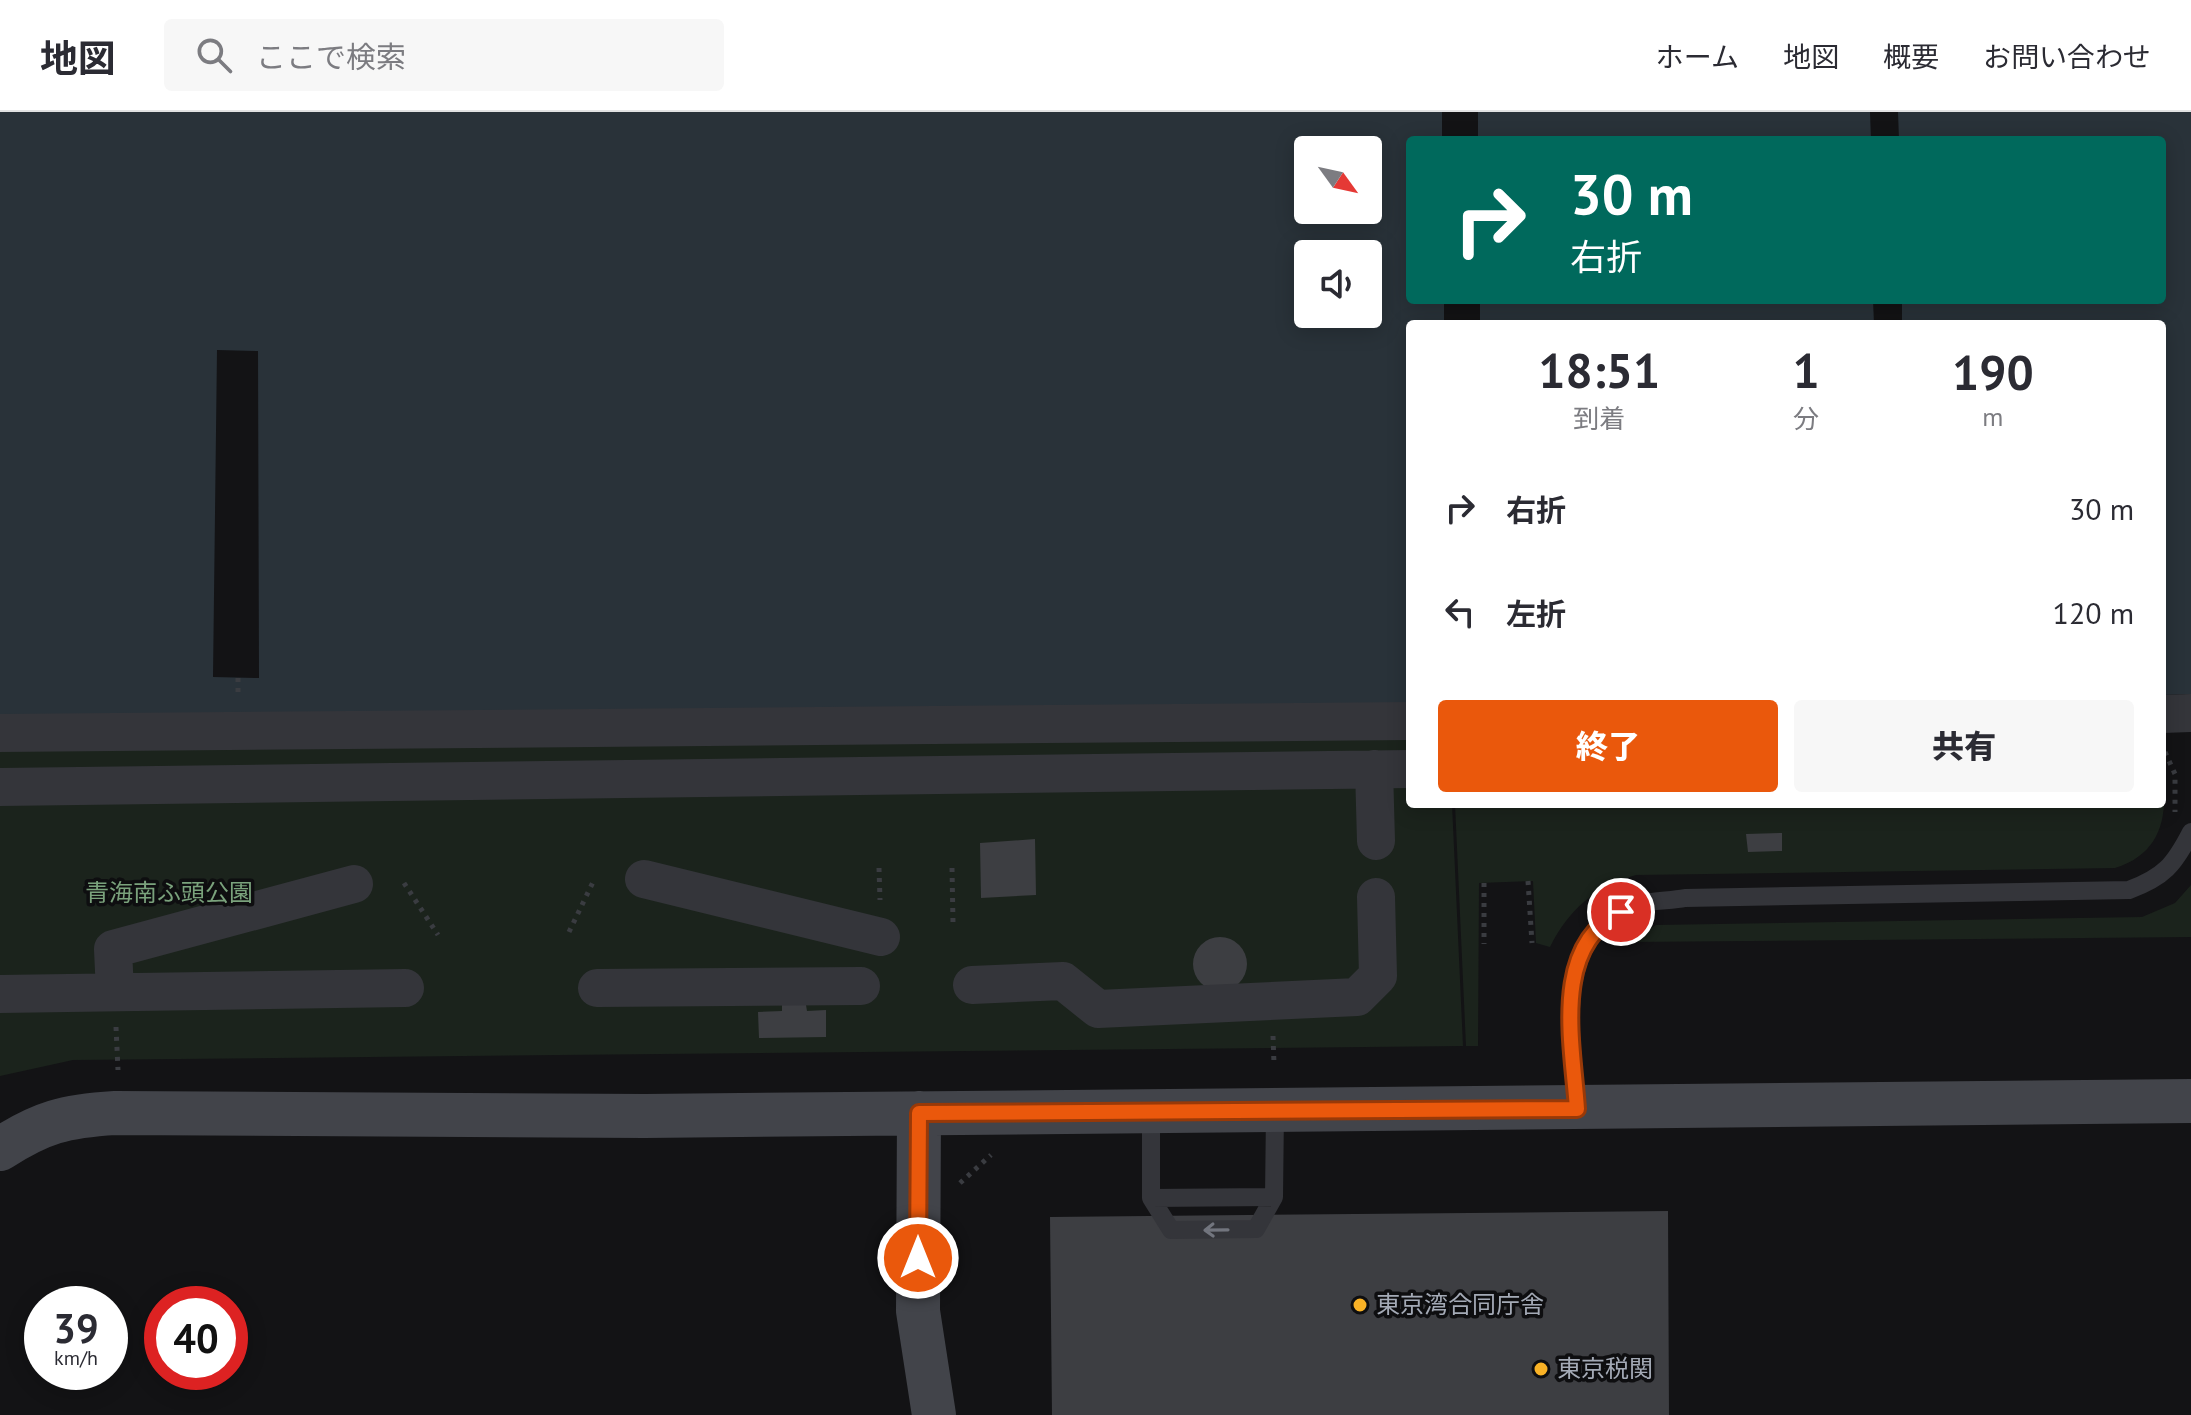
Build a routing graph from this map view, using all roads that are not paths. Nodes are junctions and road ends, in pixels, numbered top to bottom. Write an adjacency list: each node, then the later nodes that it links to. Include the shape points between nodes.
1 (2191, 713): 2 (street)
2 (2166, 714)
3 (1406, 721): 4 (street)
4 (0, 733)
5 (1392, 769): 6 (street); 8 (street)
6 (0, 787)
7 (2191, 832): 20 (lane, via 2177,858 2156,880 2129,890 1685,898 1637,905 1604,920 1581,947 1572,983)
8 (1376, 841)
9 (644, 879): 12 (street)
10 (354, 884): 17 (street, via 113,949)
11 (1376, 897): 13 (street, via 1378,976 1357,997 1098,1009 1063,981)
12 (881, 937)
13 (972, 985)
14 (861, 986): 16 (street)
15 (405, 988): 17 (street)
16 (597, 988)
17 (115, 992): 18 (street)
18 (0, 994)
19 (2191, 1101): 20 (street)
20 (1577, 1109): 21 (street)
21 (1275, 1111): 23 (street); 25 (lane)
22 (919, 1113): 23 (street); 24 (street, via 115,1113 69,1115 34,1127); 27 (street, via 918,1311)
23 (1151, 1113): 26 (lane)
24 (0, 1149)
25 (1274, 1197): 26 (lane); 26 (lane, one-way to 26, via 1256,1229 1171,1230)
26 (1151, 1198)
27 (934, 1415)

